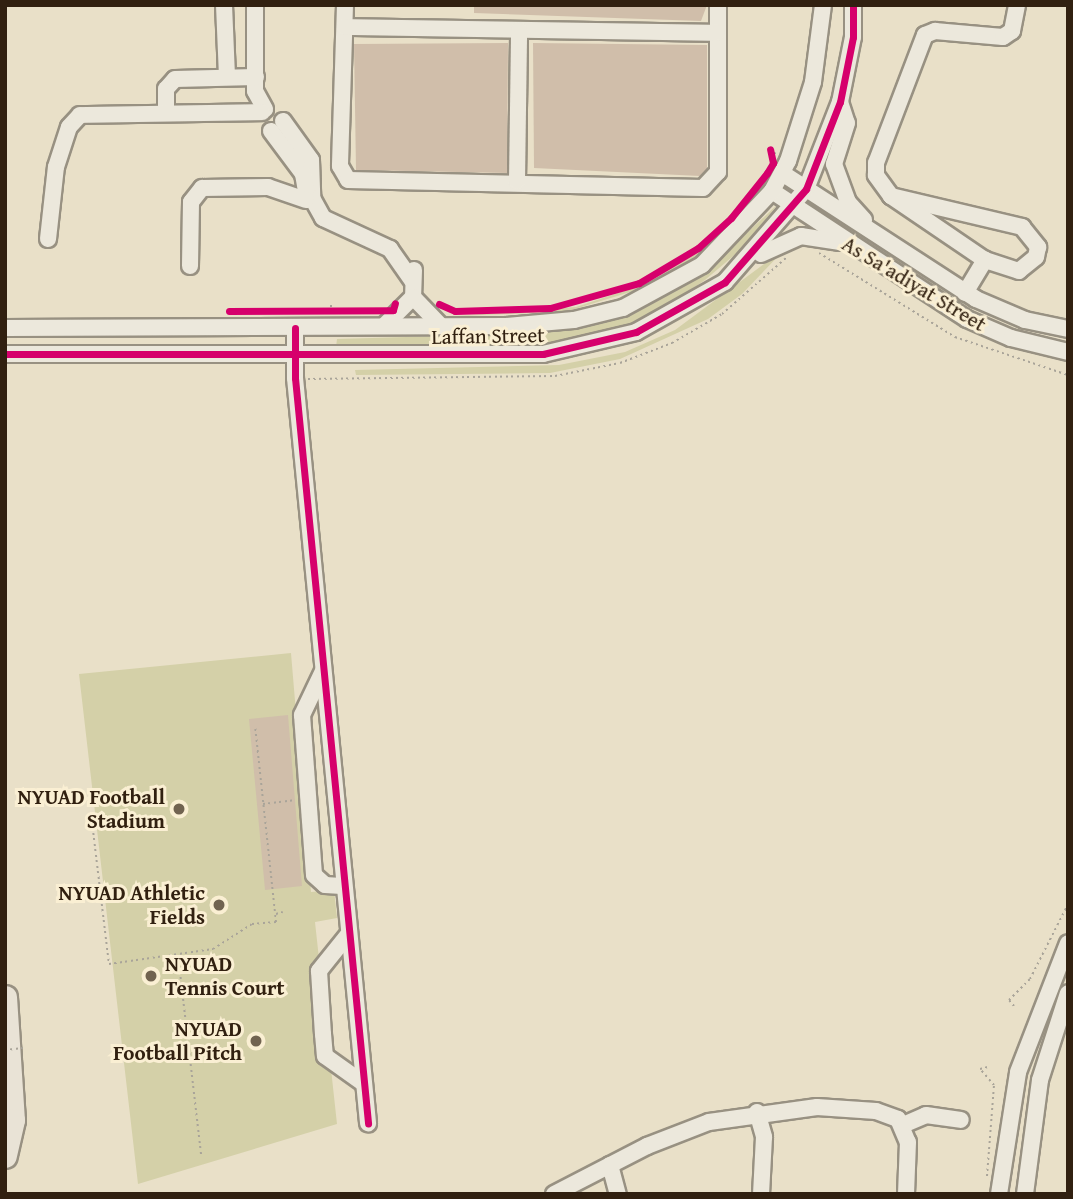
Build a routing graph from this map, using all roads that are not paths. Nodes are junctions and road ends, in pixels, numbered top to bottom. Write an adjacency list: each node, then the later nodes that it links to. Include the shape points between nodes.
1 (224, 5): 11 (street)
2 (255, 5): 12 (street)
3 (345, 5): 8 (street)
4 (718, 5): 10 (street)
5 (823, 5): 16 (street, Laffan Street, via 813,82)
6 (1017, 5): 21 (street, via 1012,31 1003,37 935,31 918,45 876,163 876,175)
7 (854, 6): 13 (street, Laffan Street)
8 (345, 27): 9 (street); 17 (street, via 342,158 348,174 363,181)
9 (519, 30): 10 (street); 17 (street)
10 (717, 33): 17 (street, via 717,162 708,179 690,186)
11 (227, 77): 12 (street); 15 (street, via 175,79 166,89)
12 (256, 81): 14 (street)
13 (840, 102): 19 (street, Laffan Street); 27 (street, via 847,123 834,164 848,202)
14 (266, 110): 15 (street); 18 (street, via 311,160)
15 (166, 112): 25 (street, via 92,112 72,123 56,167)
16 (778, 168): 19 (street, As Sa'adiyat Street); 20 (street, Laffan Street)
17 (517, 181)
18 (309, 182): 22 (street); 24 (street, via 318,212)
19 (807, 189): 23 (street, Laffan Street); 27 (street, As Sa'adiyat Street)
20 (772, 191): 23 (street, As Sa'adiyat Street); 33 (street, Laffan Street, via 702,265 623,308 536,325)
21 (891, 196): 28 (street); 28 (street, via 1023,227 1038,247 1030,265 1019,271)
22 (306, 200): 24 (street, via 316,222); 29 (street, via 268,187 202,188 191,202)
23 (794, 208): 26 (street, As Sa'adiyat Street); 30 (street, Laffan Street)
24 (342, 231): 31 (street, via 382,245 402,259)
25 (48, 239)
26 (845, 243): 30 (street, via 788,239); 38 (street, As Sa'adiyat Street, via 967,319)
27 (904, 253): 32 (street, As Sa'adiyat Street)
28 (985, 260): 32 (street)
29 (190, 266)
30 (741, 267): 40 (street, Laffan Street, via 704,298 658,322 580,349 543,354)
31 (413, 288): 33 (street); 34 (street)
32 (965, 293): 37 (street, As Sa'adiyat Street, via 1025,320)
33 (441, 326): 34 (street, Laffan Street)
34 (384, 327): 36 (street, Laffan Street)
35 (5, 328): 36 (street, Laffan Street)
36 (295, 328): 40 (street)
37 (1068, 329)
38 (1068, 352)
39 (5, 354): 40 (street, Laffan Street)
40 (295, 355): 41 (street)
41 (324, 669): 42 (street); 42 (street, via 302,715 313,862 320,881)
42 (342, 886): 43 (street)
43 (347, 936): 49 (street); 49 (street, via 323,961 318,976 325,1056)
44 (1068, 943): 47 (street)
45 (1068, 993): 48 (street)
46 (5, 997): 54 (highway, via 13,1120)
47 (1027, 1041): 48 (street); 56 (street)
48 (1049, 1046): 61 (street, via 1030,1136)
49 (363, 1083): 52 (street)
50 (757, 1112): 53 (street, via 817,1107 876,1111); 55 (street, via 673,1134); 59 (street, via 764,1137)
51 (961, 1120): 53 (street, via 926,1115)
52 (368, 1123)
53 (903, 1125): 60 (street)
54 (5, 1156)
55 (610, 1165): 57 (street); 58 (street)
56 (993, 1188)
57 (554, 1194)
58 (618, 1194)
59 (761, 1194)
60 (906, 1194)
61 (1025, 1194)

